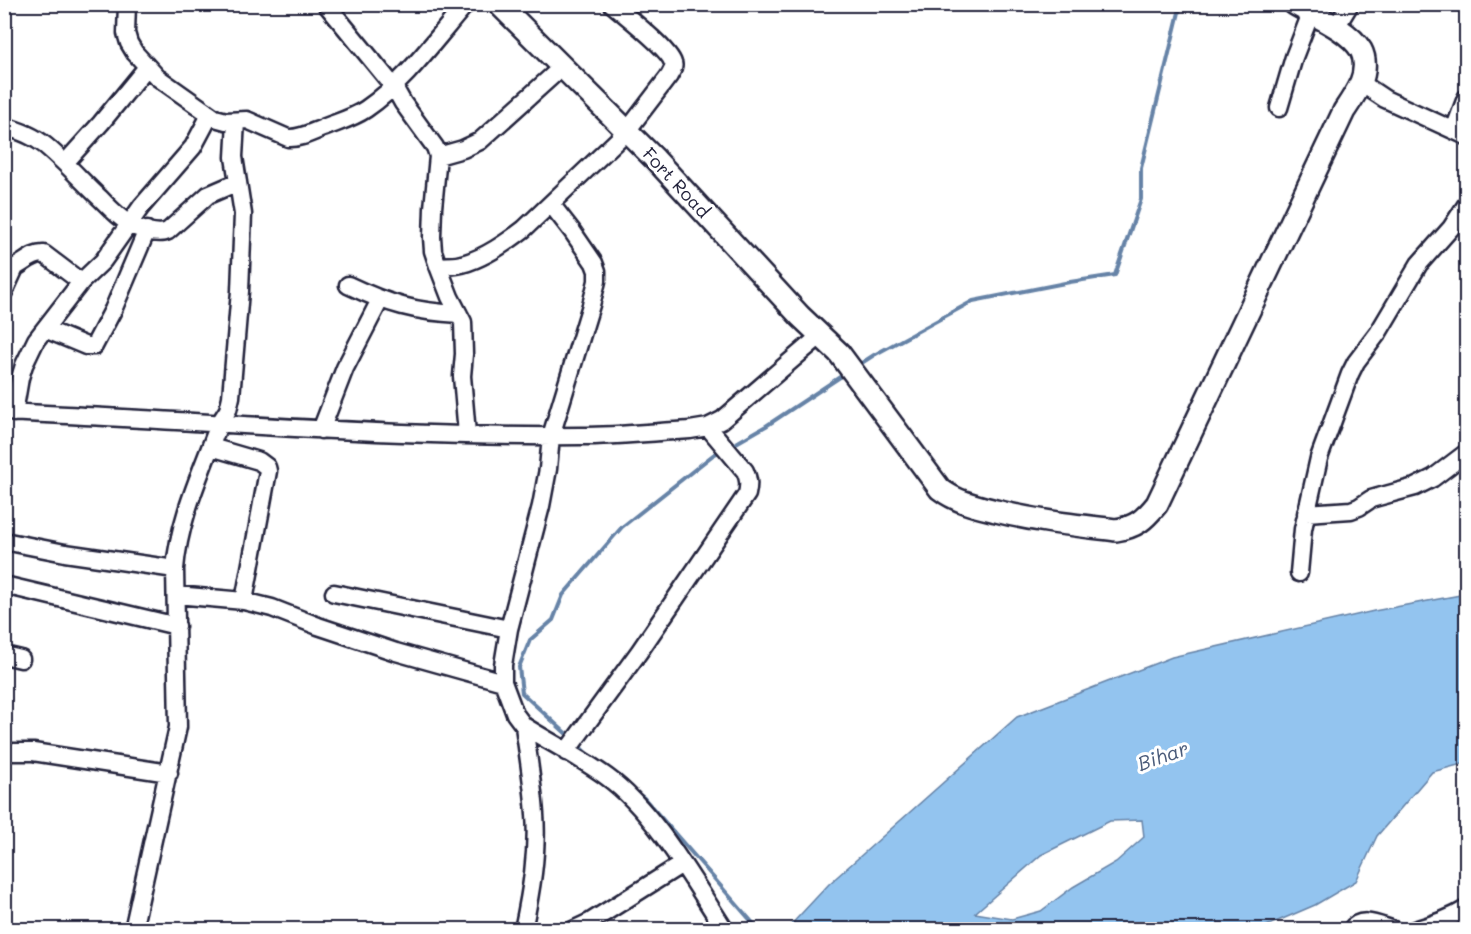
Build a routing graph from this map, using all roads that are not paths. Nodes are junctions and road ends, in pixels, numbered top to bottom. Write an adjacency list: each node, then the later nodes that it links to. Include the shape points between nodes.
1 (127, 4): 9 (street, via 126,33)
2 (327, 4): 12 (street)
3 (466, 4): 12 (street)
4 (499, 4): 10 (main road, Fort Road)
5 (612, 4): 18 (street, via 664,50 673,63 669,76)
6 (1350, 4): 8 (street)
7 (1303, 9): 8 (main road); 14 (street)
8 (1336, 27): 11 (main road, via 1361,51)
9 (147, 67): 15 (street); 21 (street)
10 (562, 67): 18 (main road, Fort Road); 20 (street, via 480,141)
11 (1361, 83): 19 (street, via 1385,99); 35 (main road, Fort Road, via 1344,111 1157,504 1146,518 1129,528 1116,530 1026,519 951,497 940,489 853,370)
12 (394, 87): 16 (street, via 354,116 294,138 247,120); 20 (street, via 429,136)
13 (1467, 98): 19 (street)
14 (1279, 108)
15 (210, 116): 16 (street); 25 (street, via 193,147)
16 (236, 121): 22 (street, via 234,157)
17 (4, 126): 21 (street, via 35,138)
18 (627, 131): 23 (street); 35 (main road, Fort Road)
19 (1460, 133)
20 (438, 156): 27 (street, via 432,237)
21 (65, 164): 25 (street)
22 (238, 182): 26 (street, via 203,199 168,231 159,234); 37 (street, via 243,214 240,291 230,404)
23 (550, 204): 27 (street, via 506,243 473,260); 41 (street, via 597,271 591,305)
24 (1467, 205): 44 (street, via 1419,264 1353,368 1322,450)
25 (129, 224): 26 (street); 29 (street, via 104,261)
26 (147, 230): 34 (street, via 94,346)
27 (438, 266): 33 (street)
28 (10, 269): 29 (street, via 40,253); 31 (street)
29 (81, 282): 34 (street)
30 (348, 285): 32 (street)
31 (4, 292)
32 (380, 300): 33 (street, via 413,310); 39 (street, via 345,368)
33 (459, 314): 40 (street, via 463,322)
34 (45, 329): 36 (street, via 24,365)
35 (821, 335): 38 (street, via 722,420)
36 (9, 413): 37 (street)
37 (219, 424): 39 (street); 42 (street)
38 (708, 427): 41 (street); 59 (street, via 745,471 747,494)
39 (321, 430): 40 (street)
40 (467, 434): 41 (street)
41 (551, 436): 53 (street, via 542,506)
42 (211, 447): 46 (street, via 183,522); 51 (street, via 260,461 268,471)
43 (1467, 453): 44 (street, via 1415,487 1371,499 1351,510)
44 (1306, 513): 47 (street)
45 (4, 541): 46 (street)
46 (175, 569): 50 (street)
47 (1299, 573)
48 (4, 585): 52 (street)
49 (334, 592): 53 (street)
50 (176, 595): 51 (street); 52 (street)
51 (244, 601): 56 (street, via 396,652)
52 (177, 626): 60 (street, via 178,727)
53 (509, 629): 56 (street)
54 (4, 655): 55 (street)
55 (21, 659)
56 (503, 682): 57 (street, via 514,714)
57 (524, 726): 59 (street); 64 (street, via 535,814 531,893)
58 (4, 752): 60 (street, via 33,752)
59 (566, 752): 61 (street, via 608,778 633,801)
60 (169, 773): 63 (street)
61 (682, 864): 65 (street); 66 (street)
62 (1467, 909): 69 (street)
63 (133, 930)
64 (523, 930)
65 (573, 930)
66 (725, 930)
67 (1351, 930): 68 (street, via 1361,922)
68 (1394, 930)
69 (1414, 930)

